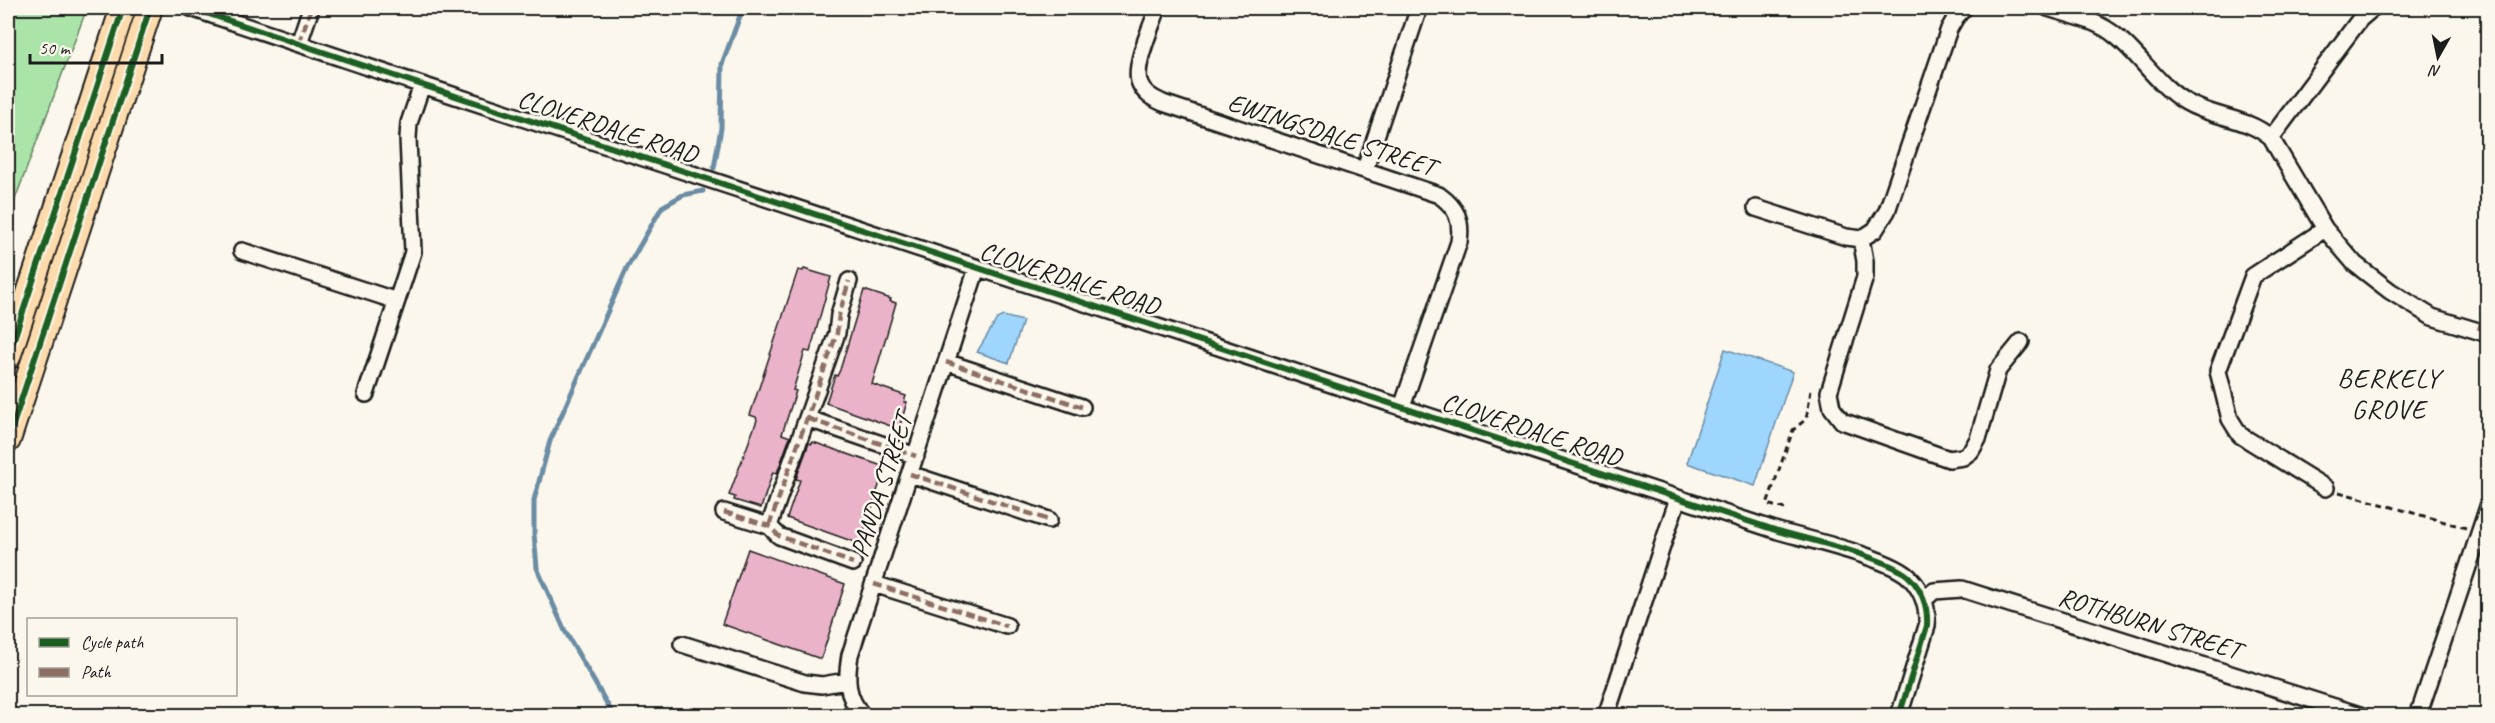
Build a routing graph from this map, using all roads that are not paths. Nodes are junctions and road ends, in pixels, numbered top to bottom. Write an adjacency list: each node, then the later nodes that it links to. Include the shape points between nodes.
1 (123, 8): 23 (main road)
2 (150, 8): 29 (main road)
3 (191, 8): 10 (street, CLOVERDALE ROAD)
4 (311, 8): 10 (street)
5 (1158, 8): 13 (street, EWINGSDALE STREET, via 1139,69 1140,84 1152,98)
6 (1419, 8): 13 (street)
7 (1964, 8): 16 (street, via 1949,30 1887,211 1875,230)
8 (2048, 8): 12 (street, via 2108,30 2188,104 2259,128)
9 (2373, 8): 12 (street, via 2360,19)
10 (299, 43): 11 (street, CLOVERDALE ROAD)
11 (422, 85): 18 (street, CLOVERDALE ROAD); 20 (street, via 408,138 412,252)
12 (2271, 138): 15 (street)
13 (1365, 169): 27 (street, EWINGSDALE STREET, via 1439,195 1456,210 1461,228)
14 (1756, 208): 16 (street)
15 (2325, 229): 21 (street, via 2355,264 2390,291 2432,317); 32 (street, via 2253,276 2218,371 2230,419 2240,435)
16 (1861, 239): 22 (street, via 1864,277 1829,392 1832,408 1842,421 1949,459 1963,457 1978,439 1998,370)
17 (242, 251): 20 (street)
18 (977, 268): 24 (street, PANDA STREET); 27 (street, CLOVERDALE ROAD)
19 (849, 281): 28 (street)
20 (397, 301): 25 (street)
21 (2487, 334)
22 (2021, 342)
23 (8, 357)
24 (946, 362): 26 (street); 30 (street, PANDA STREET)
25 (366, 394)
26 (1082, 407)
27 (1402, 407): 33 (street, CLOVERDALE ROAD)
28 (809, 419): 30 (street); 37 (street)
29 (8, 440)
30 (916, 456): 31 (street, PANDA STREET)
31 (910, 474): 36 (street); 39 (street, PANDA STREET)
32 (2326, 488)
33 (1678, 498): 40 (street, CLOVERDALE ROAD, via 1884,563 1911,578); 45 (street)
34 (2487, 507): 48 (street)
35 (724, 512): 37 (street)
36 (1049, 520)
37 (770, 526): 38 (street, via 778,536)
38 (853, 563)
39 (874, 584): 41 (street); 43 (street, PANDA STREET, via 850,655)
40 (1924, 600): 46 (street, via 1927,626); 47 (street, ROTHBURN STREET, via 1934,591 1962,589)
41 (1007, 627)
42 (682, 644): 43 (street, via 805,683)
43 (846, 681): 44 (street, via 855,707)
44 (864, 716)
45 (1606, 716)
46 (1899, 716)
47 (2363, 716)
48 (2418, 716)

